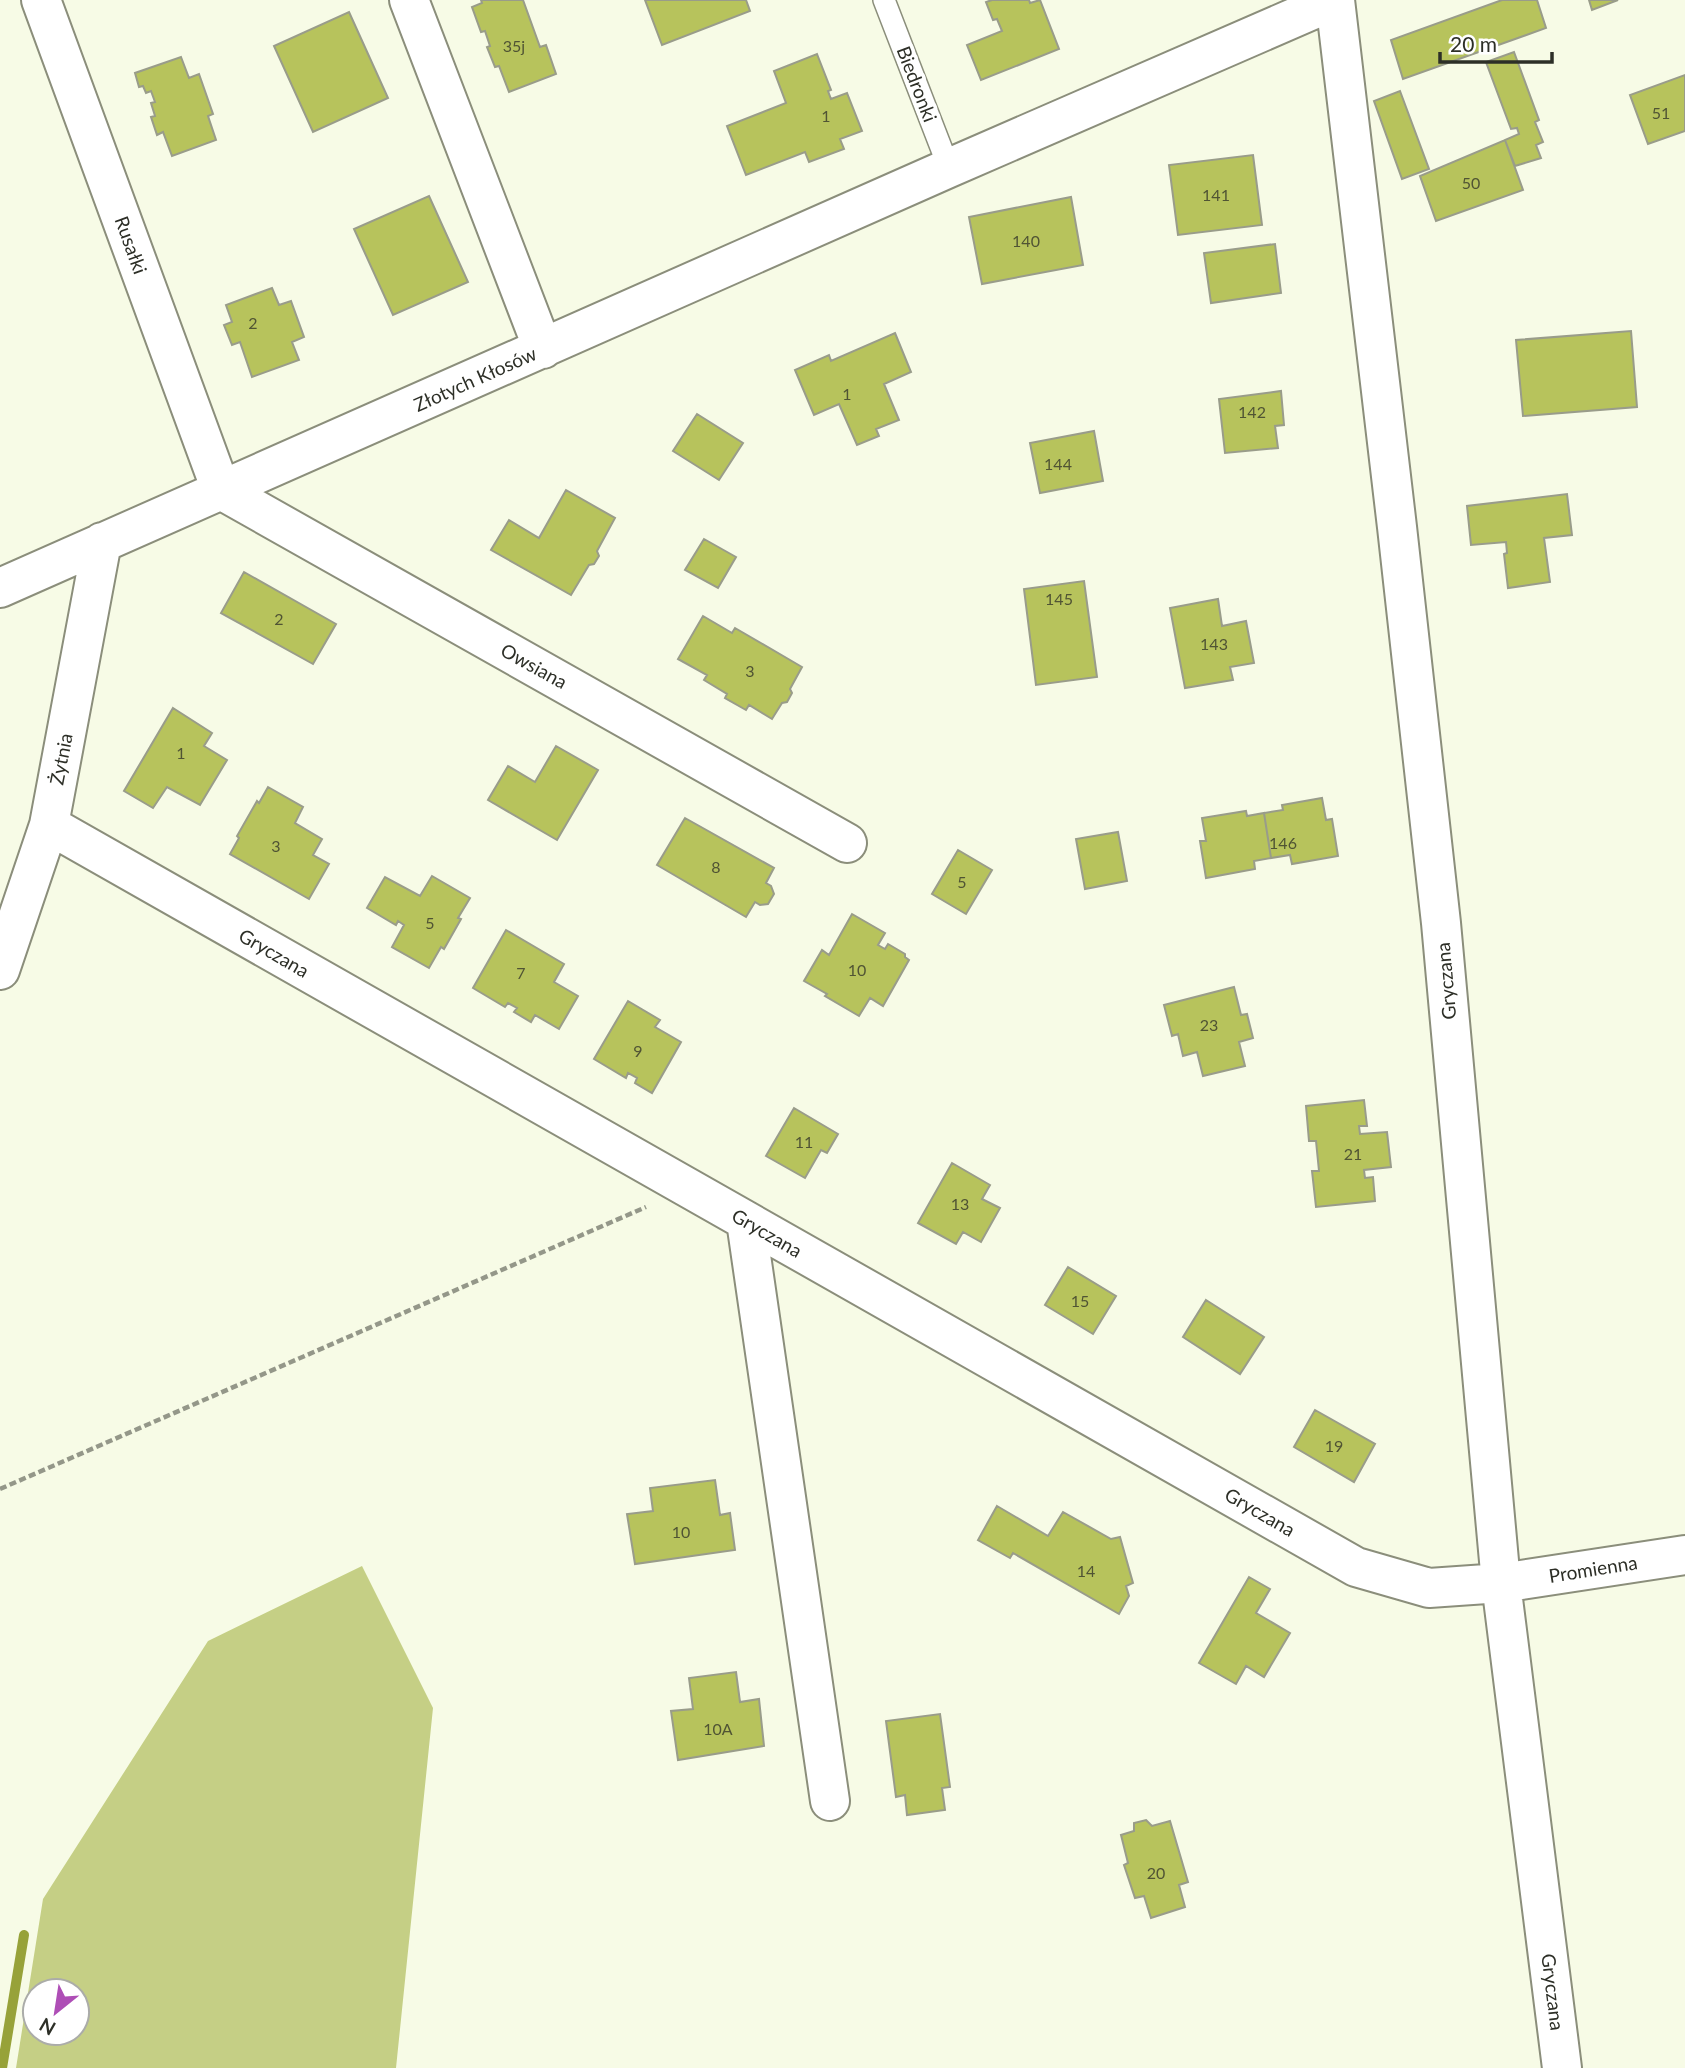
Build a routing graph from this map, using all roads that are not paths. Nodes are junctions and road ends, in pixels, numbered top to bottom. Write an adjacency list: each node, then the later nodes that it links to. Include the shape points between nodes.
1 (41, 0): 7 (street, Rusałki)
2 (409, 0): 6 (street)
3 (884, 0): 5 (lane, Biedronki)
4 (1335, 0): 5 (street, Złotych Kłosów); 15 (street, Gryczana, via 1441,923)
5 (949, 167): 6 (street, Złotych Kłosów)
6 (542, 349): 7 (street, Złotych Kłosów)
7 (221, 490): 8 (street, Złotych Kłosów); 11 (street, Owsiana)
8 (102, 542): 9 (street, Złotych Kłosów); 10 (street, Żytnia)
9 (0, 588)
10 (49, 825): 12 (street, Żytnia); 13 (street, Gryczana)
11 (847, 843)
12 (0, 971)
13 (746, 1221): 15 (street, Gryczana, via 1356,1567 1429,1588); 16 (street)
14 (1685, 1555): 15 (street, Promienna)
15 (1500, 1583): 17 (street, Gryczana)
16 (831, 1801)
17 (1562, 2068)

